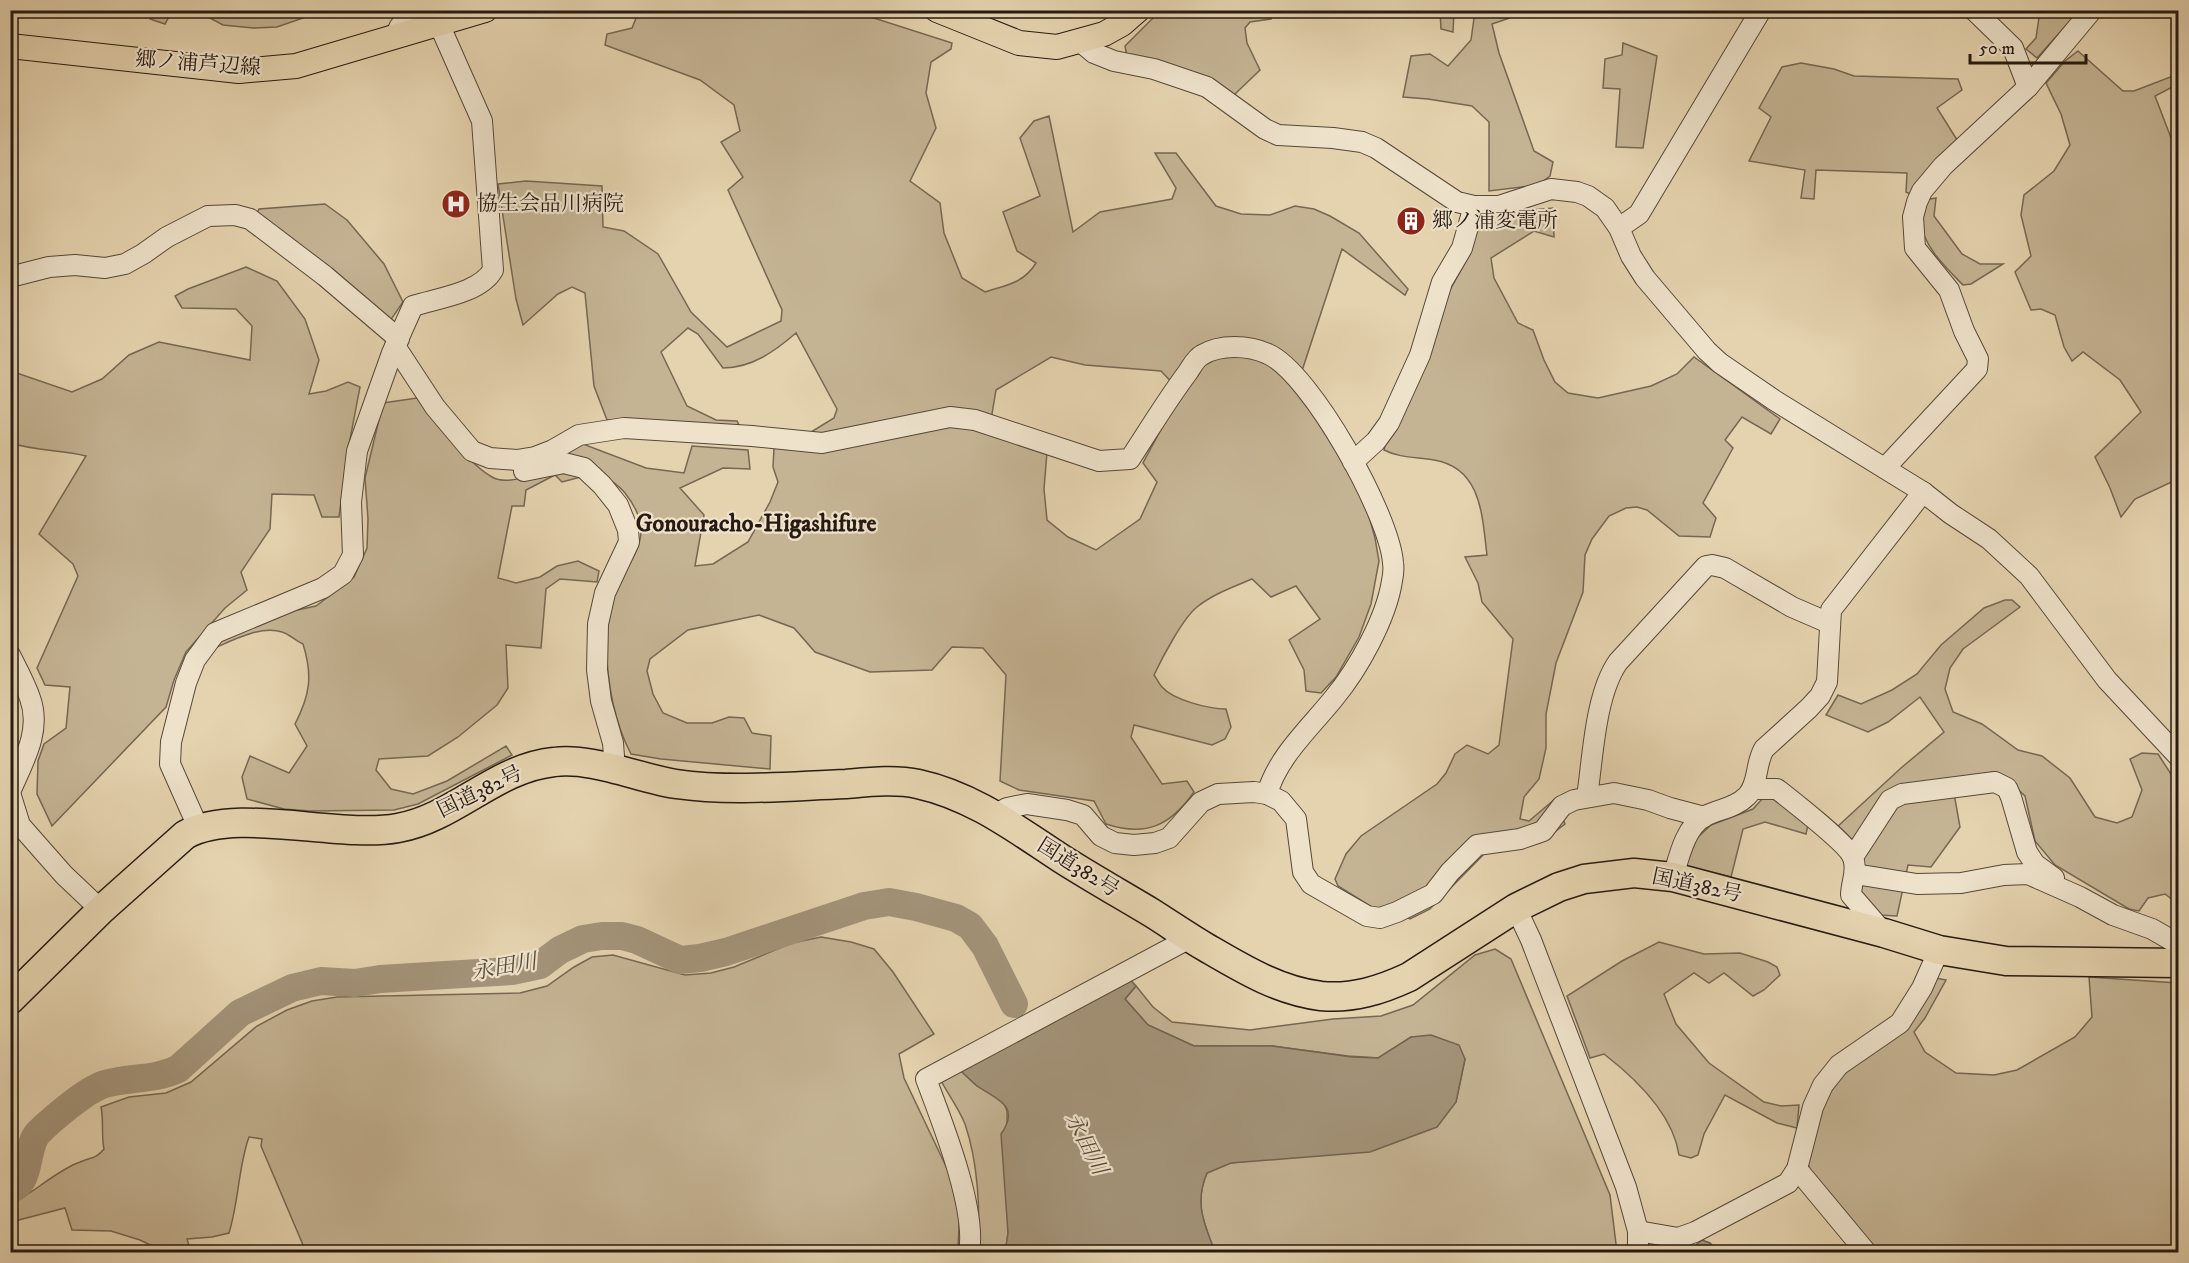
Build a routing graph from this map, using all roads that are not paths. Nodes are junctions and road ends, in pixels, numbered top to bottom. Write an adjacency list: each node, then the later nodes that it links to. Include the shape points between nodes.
1 (485, 10): 7 (main road, 郷ノ浦芦辺線)
2 (937, 10): 8 (main road, via 1019,43 1057,47)
3 (1138, 10): 8 (main road, via 1122,24)
4 (1761, 10): 12 (street, via 1639,214)
5 (1974, 10): 10 (street, via 2013,48)
6 (2092, 10): 10 (street)
7 (433, 17): 9 (main road, 郷ノ浦芦辺線, via 397,35 296,66 239,71); 14 (street, via 482,121 493,270 479,286 413,306)
8 (1081, 42): 11 (street, via 1094,53 1114,61 1154,69 1207,87 1278,135 1362,142 1457,202)
9 (10, 46)
10 (2028, 87): 17 (street, via 1942,166 1917,202 1913,217 1915,248 1949,290 1978,359 1977,369)
11 (1474, 206): 12 (street, via 1499,206 1551,189 1565,190 1588,196 1605,208); 16 (street, via 1462,248 1442,282 1420,355 1389,423)
12 (1619, 228): 17 (street, via 1645,278 1707,351 1774,400)
13 (10, 277): 14 (street, via 49,267 105,268 125,264 208,216 234,215 250,219 325,276)
14 (397, 342): 15 (street, via 435,407 472,451); 29 (street, via 357,451 351,502 353,555 343,574 323,588 216,633 195,660 171,742 170,764)
15 (483, 455): 16 (street, via 517,460 553,450 579,435 624,428 822,443 950,417 975,420 1099,461 1117,461 1130,459 1200,356 1236,347 1269,354 1294,375 1324,413); 22 (street, via 492,471 500,472 564,463 580,466 602,484 618,505 629,542 605,593 598,624 597,670)
16 (1353, 462): 25 (street, via 1369,490 1390,547 1394,564 1388,600 1378,627 1353,670 1285,757)
17 (1885, 468): 18 (street)
18 (1923, 492): 19 (street, via 1838,600); 21 (street, via 1989,539 2029,576 2107,680)
19 (1829, 623): 23 (street, via 1827,682 1809,708 1764,749); 26 (street, via 1792,607 1725,568 1706,566 1609,675)
20 (10, 655): 24 (street, via 34,711 34,734)
21 (2178, 756)
22 (615, 770): 27 (highway, 国道382号, via 711,788 917,783); 29 (highway, 国道382号, via 572,761 522,769 419,822 398,828 341,830 243,824)
23 (1752, 789): 28 (street, via 1732,806); 30 (street, via 1777,789 1842,844)
24 (10, 793): 34 (street, via 20,825)
25 (1267, 794): 26 (street, via 1281,801 1296,819 1303,872 1311,884 1367,916 1380,918 1433,894 1477,845 1520,839 1543,831 1562,806); 27 (street, via 1218,794 1202,802 1169,838 1134,845 1114,843 1101,836 1083,815 1067,810 1028,804)
26 (1587, 797): 28 (street, via 1614,793)
27 (994, 815): 36 (highway, 国道382号)
28 (1704, 817): 31 (street, via 1684,843)
29 (198, 827): 34 (highway)
30 (1854, 866): 32 (street, via 1917,884 2028,874); 32 (street, via 1890,800 1902,794 1995,782 2007,788 2031,858); 35 (street, via 1851,895)
31 (1673, 877): 33 (highway, 国道382号, via 1634,873 1584,879 1559,886); 35 (highway, 国道382号)
32 (2080, 897): 37 (street)
33 (1516, 908): 36 (highway, 国道382号, via 1409,977 1368,993 1342,996 1304,993 1280,986); 42 (street, via 1582,1070 1626,1187)
34 (101, 910): 40 (highway)
35 (1884, 933): 38 (highway, 国道382号)
36 (1190, 938): 43 (street, via 926,1079 962,1187 971,1236)
37 (2178, 944)
38 (1939, 950): 39 (highway, 国道382号, via 2006,961); 41 (street, via 1900,1023 1839,1065 1823,1085 1813,1107)
39 (2178, 963)
40 (10, 999)
41 (1797, 1169): 42 (street, via 1788,1183 1695,1233 1678,1238); 45 (street)
42 (1638, 1231): 44 (street)
43 (969, 1252)
44 (1638, 1252)
45 (1866, 1252)

